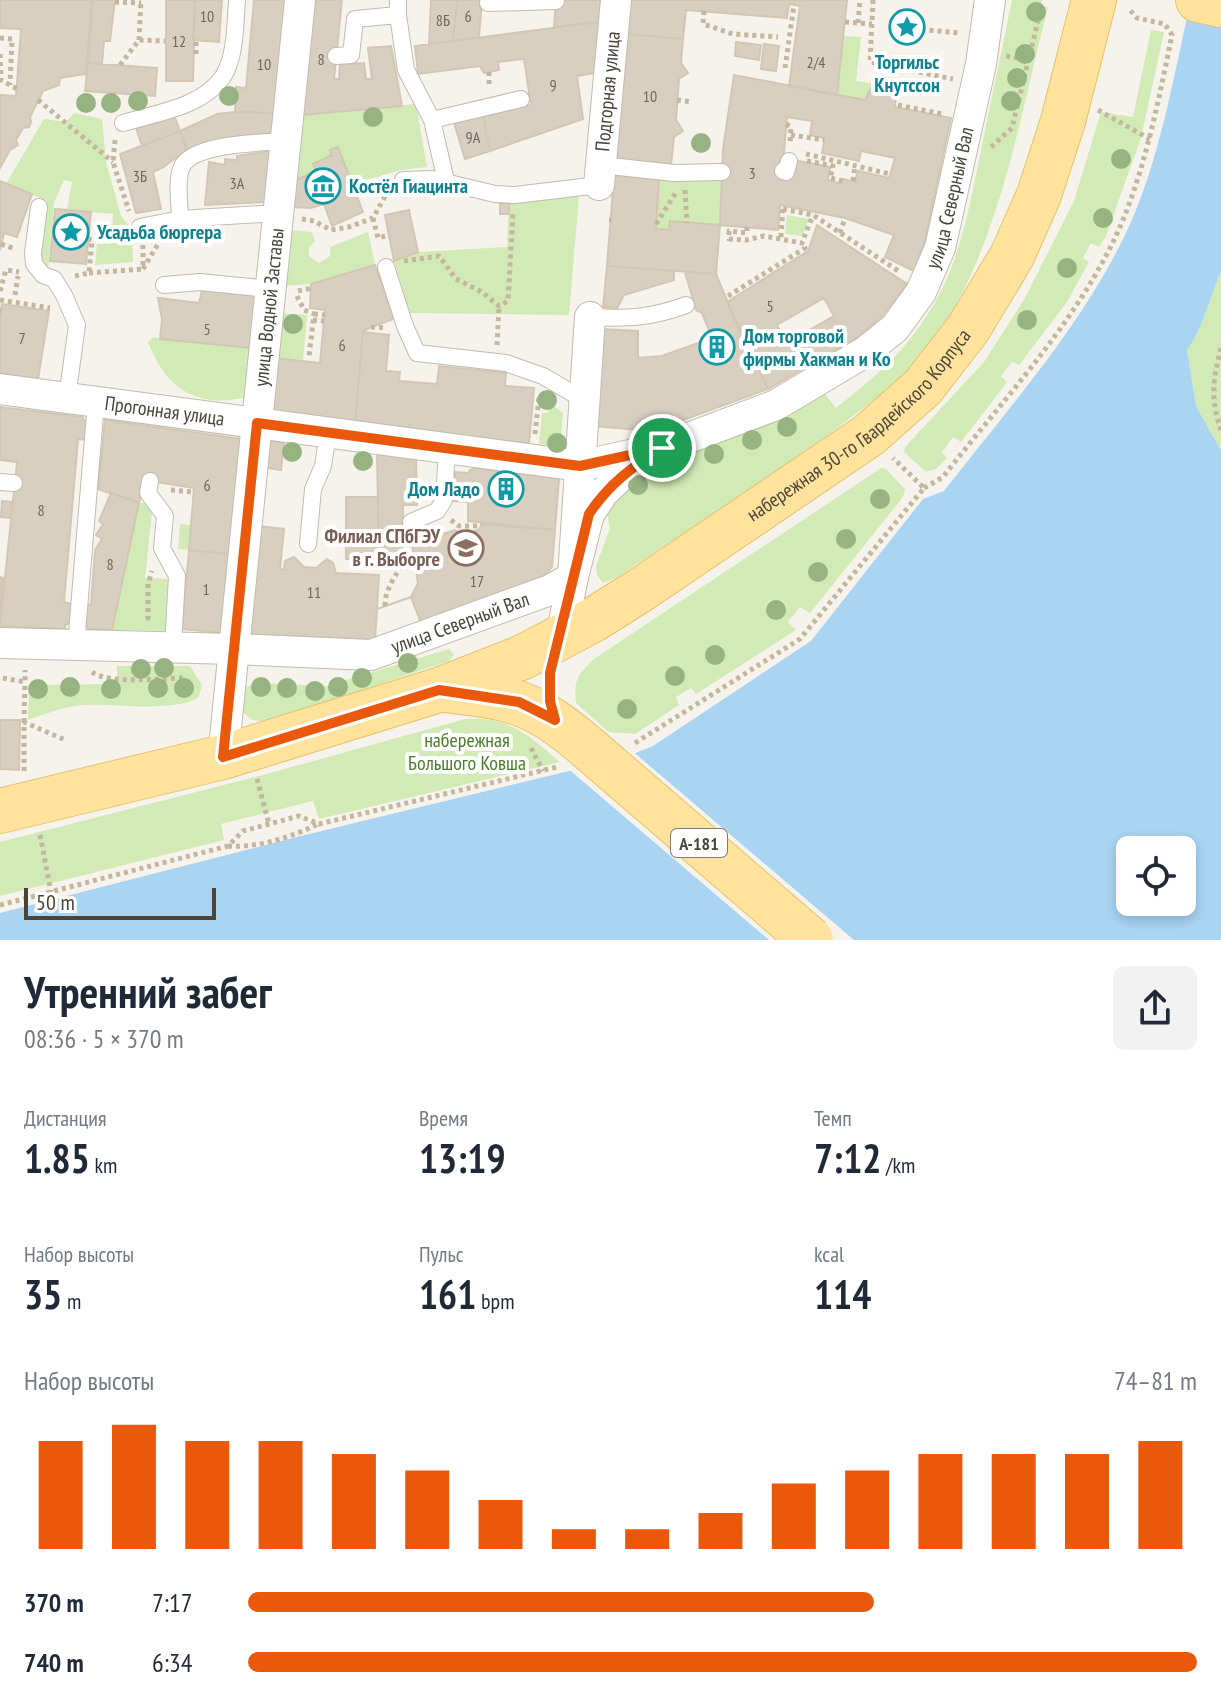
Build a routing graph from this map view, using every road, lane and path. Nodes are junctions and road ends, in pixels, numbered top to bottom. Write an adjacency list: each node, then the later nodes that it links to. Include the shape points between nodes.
1 (237, 0): 48 (lane, via 242,39 223,76 202,96)
2 (300, 0): 52 (street, улица Водной Заставы)
3 (860, 0): 19 (path)
4 (873, 0): 20 (path)
5 (990, 0): 113 (street, улица Северный Вал, via 940,248 921,292 895,328 776,405)
6 (1198, 0): 14 (main road)
7 (556, 1): 10 (lane)
8 (115, 2): 9 (path)
9 (141, 2): 27 (path)
10 (488, 3)
11 (611, 3): 60 (street, Подгорная улица)
12 (794, 5): 36 (path)
13 (1112, 5): 50 (path, via 1165,24 1172,35); 125 (main road, набережная 30-го Гвардейского Корпуса, via 1012,256 968,329 923,387 826,466)
14 (1221, 5)
15 (398, 8): 32 (lane, via 355,19 351,55); 47 (lane, via 406,70)
16 (704, 11): 23 (path, via 703,24 733,34)
17 (1038, 21): 34 (path)
18 (845, 22): 19 (path)
19 (858, 23): 20 (path)
20 (872, 24): 37 (path, via 870,62)
21 (917, 29): 21 (path, via 912,17 897,19 899,35 910,36); 22 (path)
22 (968, 34)
23 (778, 37)
24 (0, 38): 25 (path)
25 (12, 39): 26 (path); 38 (path)
26 (21, 39)
27 (139, 40): 29 (path); 35 (path)
28 (196, 40): 31 (path)
29 (165, 41)
30 (0, 54): 38 (path, via 1,80)
31 (196, 54)
32 (336, 56)
33 (1006, 56): 34 (path)
34 (1029, 60): 53 (path, via 1012,128)
35 (120, 65)
36 (785, 68)
37 (962, 81)
38 (10, 85): 39 (path)
39 (17, 89)
40 (521, 99): 47 (lane)
41 (38, 100): 55 (path)
42 (677, 100): 43 (path)
43 (692, 102)
44 (898, 105): 46 (path)
45 (1101, 112): 50 (path)
46 (955, 116)
47 (432, 120): 62 (lane)
48 (123, 123)
49 (791, 135): 51 (path)
50 (1150, 139): 116 (path, via 1115,239 1075,308 943,477)
51 (824, 140)
52 (285, 141): 68 (street, улица Водной Заставы); 71 (lane, via 230,146 188,158 181,169)
53 (983, 155)
54 (822, 157): 57 (path)
55 (113, 162)
56 (792, 164): 63 (path, via 833,166 830,178)
57 (855, 165): 59 (path); 64 (path)
58 (722, 172): 60 (lane)
59 (890, 174)
60 (600, 175): 65 (lane)
61 (403, 180): 62 (lane); 69 (path, via 387,192)
62 (446, 181): 65 (lane)
63 (842, 181)
64 (853, 181)
65 (515, 195): 96 (path, via 508,301)
66 (39, 207): 83 (lane)
67 (813, 215): 76 (path); 78 (path, via 783,207); 80 (path)
68 (278, 216): 69 (path, via 304,218 331,230); 71 (lane); 91 (street, улица Водной Заставы)
69 (373, 218): 77 (path, via 378,238)
70 (845, 218): 76 (path)
71 (180, 219): 74 (lane)
72 (687, 223): 73 (path, via 684,180)
73 (656, 224)
74 (140, 227)
75 (747, 227): 78 (path, via 747,233 729,231 729,239)
76 (840, 233): 86 (path)
77 (389, 235)
78 (781, 237): 80 (path)
79 (89, 239): 85 (path)
80 (802, 243): 93 (path, via 805,248)
81 (411, 259): 96 (path, via 439,256 456,279)
82 (386, 267): 107 (lane, via 417,353 506,363 543,376)
83 (26, 268): 89 (path, via 6,270); 92 (path); 106 (lane, via 54,279 77,325)
84 (143, 269): 85 (path)
85 (89, 273): 87 (path)
86 (903, 274)
87 (66, 276)
88 (164, 285): 91 (lane, via 200,282)
89 (0, 287)
90 (312, 288): 98 (path, via 295,292)
91 (270, 289): 108 (street, улица Водной Заставы)
92 (15, 295)
93 (728, 296)
94 (0, 300): 97 (path)
95 (686, 305): 99 (lane, via 633,319)
96 (499, 306): 101 (path)
97 (47, 307)
98 (313, 317): 100 (path); 103 (path)
99 (590, 317): 107 (street)
100 (324, 318)
101 (498, 321)
102 (1221, 348): 109 (path, via 1213,407)
103 (309, 356)
104 (539, 386): 111 (path)
105 (0, 389): 106 (street, Прогонная улица)
106 (82, 400): 108 (street, Прогонная улица, via 157,418); 127 (lane)
107 (584, 400): 114 (street)
108 (257, 423): 110 (street, Прогонная улица); 129 (street, улица Водной Заставы)
109 (1221, 430)
110 (328, 433): 112 (street, Прогонная улица); 120 (lane, via 313,489)
111 (535, 441)
112 (447, 448): 114 (street, Прогонная улица); 119 (lane, via 444,500 437,511)
113 (662, 448): 114 (street, Прогонная улица); 122 (street, улица Северный Вал, via 603,493 586,523)
114 (580, 466): 122 (street)
115 (150, 481): 121 (lane, via 148,493 165,516)
116 (924, 488)
117 (174, 490): 118 (path)
118 (194, 492)
119 (411, 522): 123 (path, via 407,557 385,594)
120 (308, 544)
121 (162, 548): 124 (path, via 148,584 148,618); 128 (lane, via 177,576)
122 (573, 577): 125 (street); 129 (street, улица Северный Вал, via 382,653)
123 (385, 606)
124 (155, 619)
125 (561, 637): 133 (main road, набережная 30-го Гвардейского Корпуса); 135 (main road, via 549,686)
126 (0, 643): 127 (street, улица Северный Вал)
127 (76, 645): 128 (street, улица Северный Вал)
128 (173, 647): 129 (street, улица Северный Вал)
129 (234, 649): 137 (street, улица Водной Заставы)
130 (25, 661): 132 (path)
131 (3, 678): 132 (path)
132 (25, 682): 134 (path)
133 (439, 690): 135 (main road, набережная 30-го Гвардейского Корпуса, via 519,702); 137 (main road, набережная 30-го Гвардейского Корпуса)
134 (24, 722): 136 (path); 139 (path)
135 (557, 737): 138 (path); 144 (main road, А-181, bridge)
136 (65, 740)
137 (239, 763): 139 (main road, набережная 30-го Гвардейского Корпуса); 140 (path)
138 (543, 771)
139 (21, 806): 143 (path, via 47,862)
140 (269, 824)
141 (319, 824): 142 (path, via 243,847)
142 (228, 846)
143 (51, 892)
144 (811, 940)

